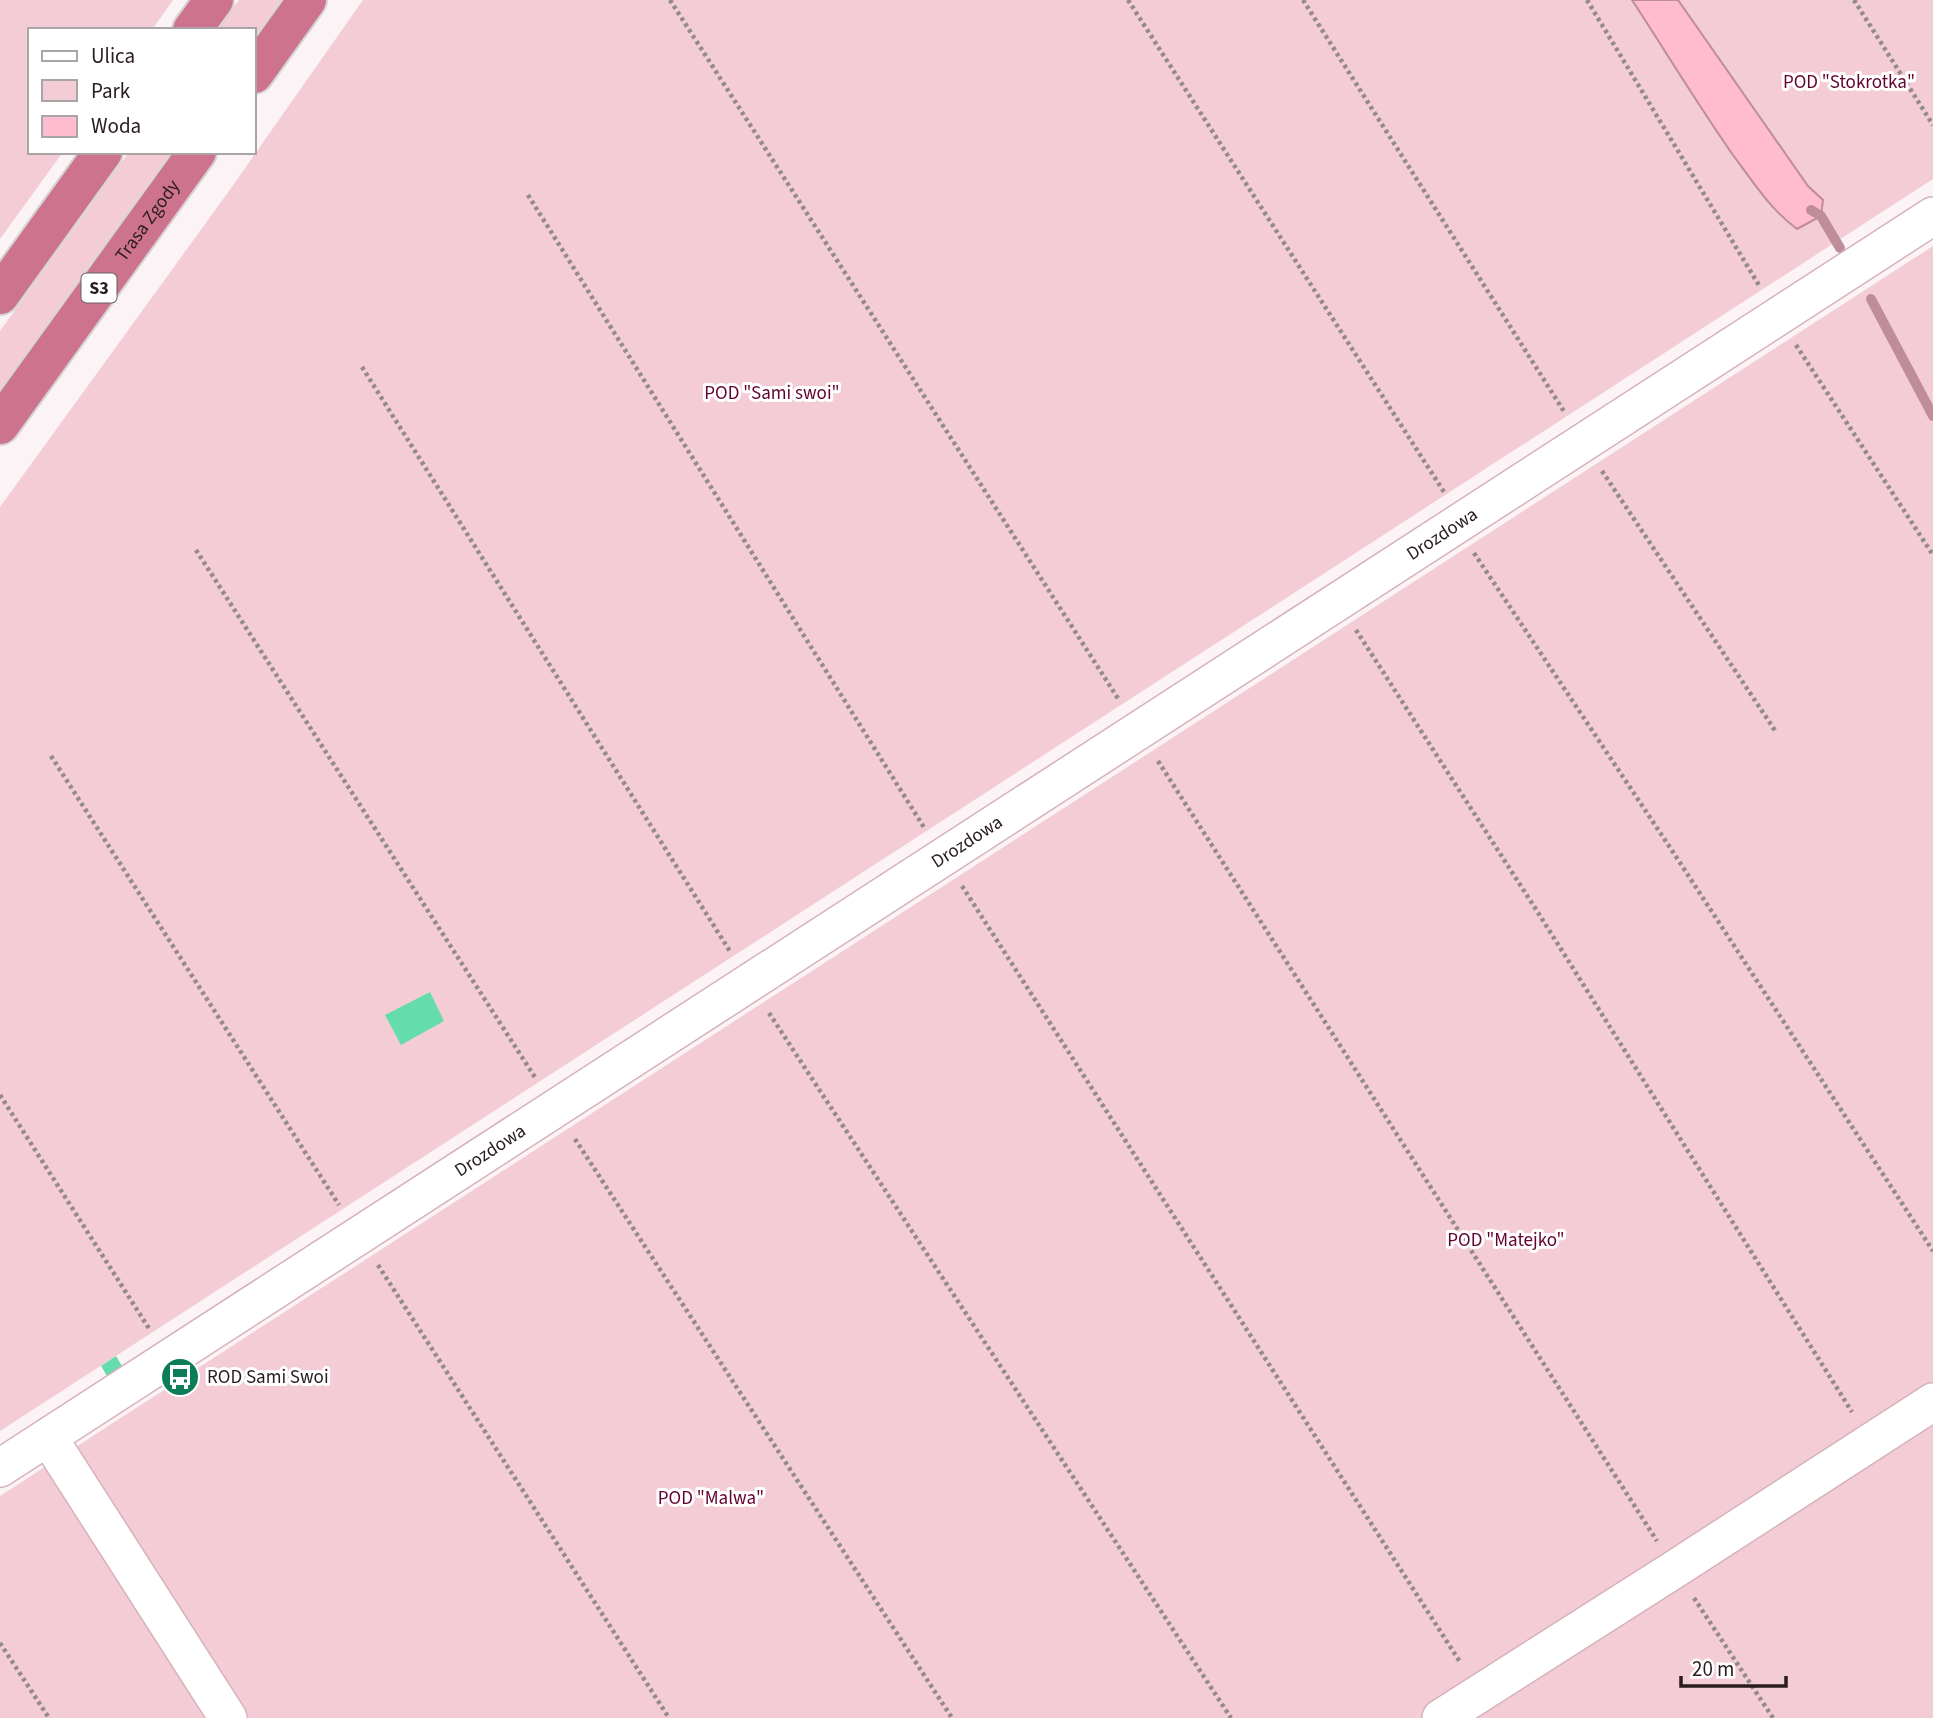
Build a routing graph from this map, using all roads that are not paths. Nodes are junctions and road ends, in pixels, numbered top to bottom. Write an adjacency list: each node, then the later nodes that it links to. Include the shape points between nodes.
1 (214, 0): 3 (highway)
2 (307, 0): 4 (highway)
3 (193, 28)
4 (256, 71)
5 (102, 154): 8 (highway)
6 (196, 154): 9 (highway, Trasa Zgody / S3)
7 (1933, 216): 11 (street, Drozdowa)
8 (0, 295)
9 (0, 425)
10 (1933, 1402): 14 (street)
11 (48, 1437): 12 (street, Drozdowa); 13 (street)
12 (0, 1468)
13 (228, 1718)
14 (1441, 1718)

